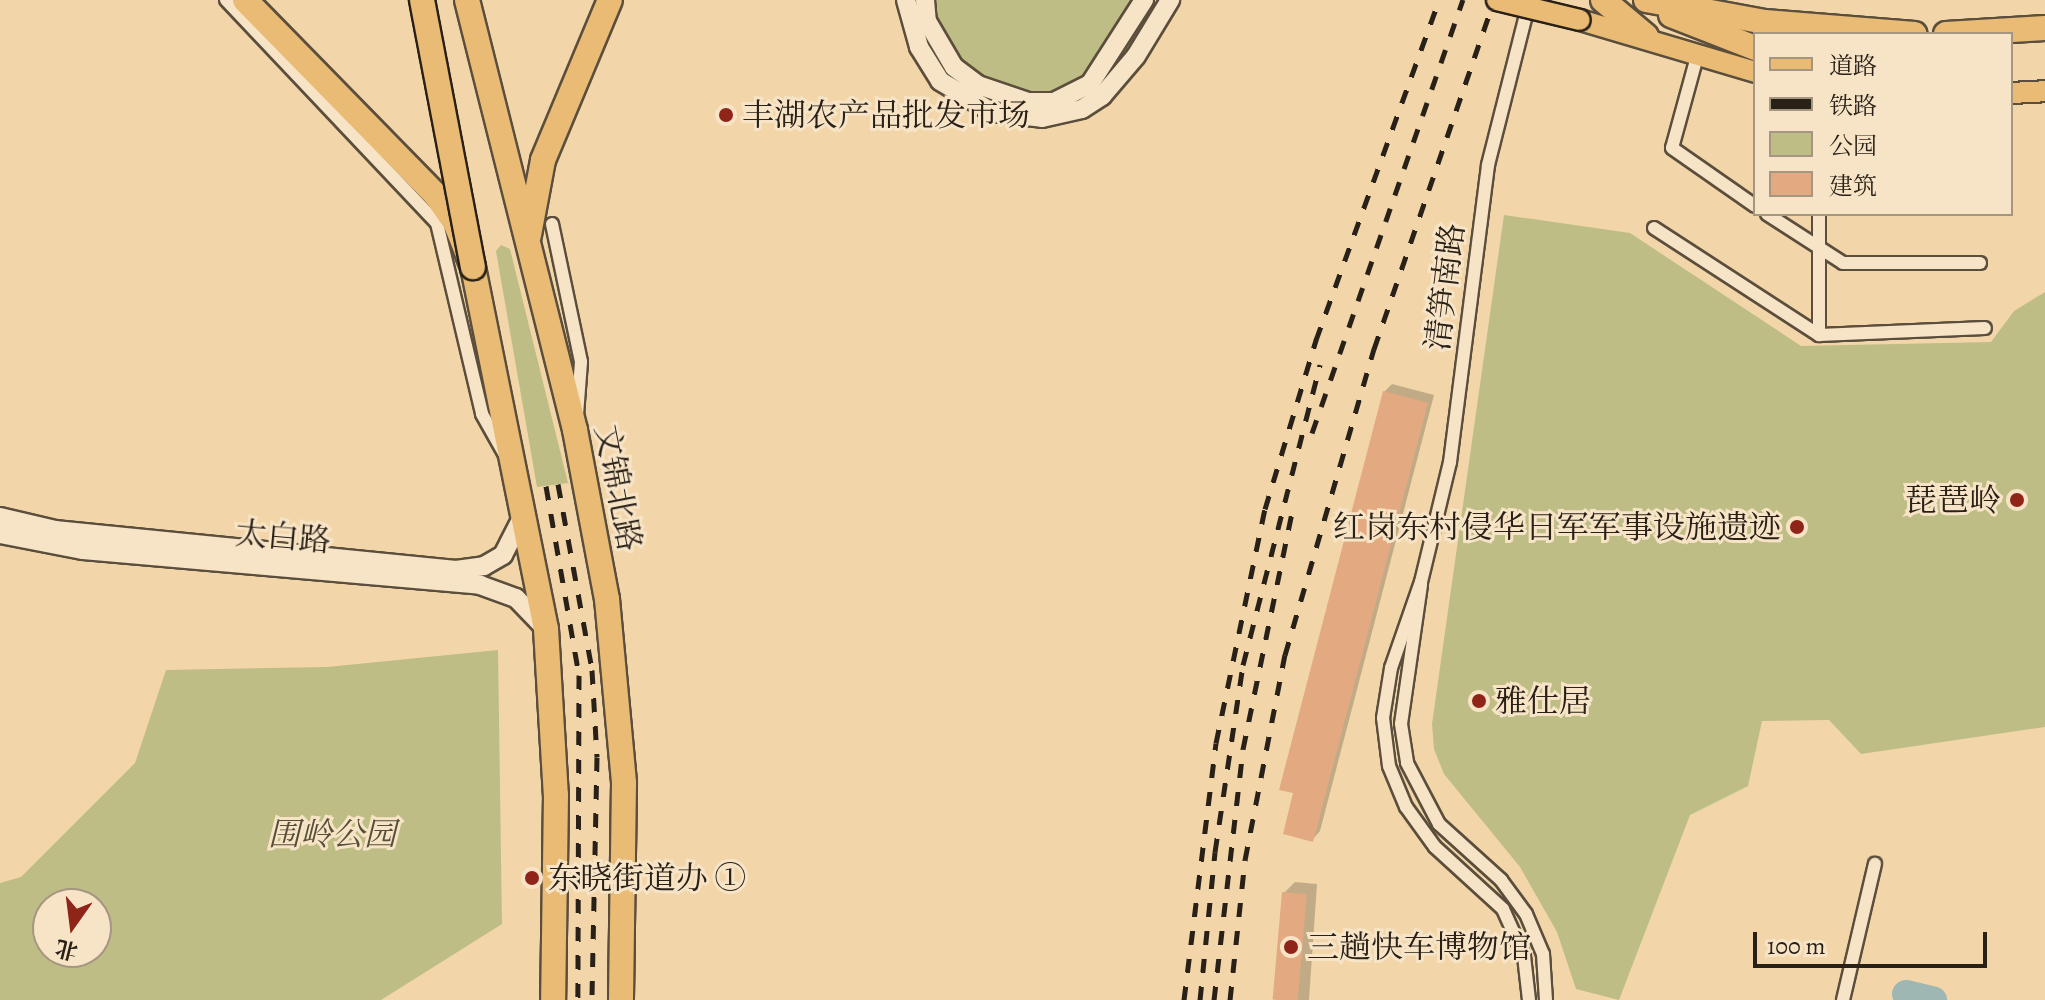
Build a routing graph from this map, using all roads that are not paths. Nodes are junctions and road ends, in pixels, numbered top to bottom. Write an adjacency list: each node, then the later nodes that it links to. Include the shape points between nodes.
1 (226, 0): 36 (street, via 437,223 482,414 497,444)
2 (245, 0): 32 (highway, bridge, via 414,171 455,222)
3 (422, 0): 32 (highway, bridge)
4 (467, 0): 30 (highway, 文锦北路)
5 (610, 0): 30 (highway, via 543,160)
6 (906, 0): 9 (main road, via 919,47 940,81 992,112 1042,118 1082,109 1102,96 1136,56)
7 (925, 0): 8 (main road, via 932,33 954,67 978,85 1028,102 1054,102 1090,84)
8 (1144, 0)
9 (1170, 0)
10 (1497, 0): 18 (main road, bridge)
11 (1529, 0): 40 (street, 清笋南路, via 1488,165 1450,462)
12 (1603, 0): 18 (highway)
13 (1631, 0): 19 (highway)
14 (1646, 0): 16 (highway, via 1765,22)
15 (2045, 28): 17 (highway)
16 (1890, 32)
17 (1979, 32)
18 (1646, 36): 20 (main road)
19 (1753, 47)
20 (1698, 53): 21 (main road); 24 (street, via 1672,148)
21 (1753, 71)
22 (2045, 91): 23 (main road)
23 (2013, 93)
24 (1753, 205)
25 (1770, 216): 29 (street)
26 (1819, 216): 29 (street)
27 (552, 224): 35 (street, via 581,362)
28 (1654, 228): 34 (street)
29 (1818, 250): 31 (street, via 1859,267); 34 (street)
30 (528, 253): 35 (highway, 文锦北路)
31 (1980, 263)
32 (473, 267): 36 (highway)
33 (1985, 328): 34 (street)
34 (1819, 335)
35 (575, 430): 44 (highway, 文锦北路, via 607,599 619,712 624,829)
36 (514, 462): 37 (highway)
37 (524, 509): 38 (main road, 太白路, via 503,555 484,566 456,570 70,532); 41 (highway)
38 (0, 517)
39 (0, 534): 41 (main road, 太白路, via 83,550 480,585 516,598)
40 (1421, 582): 45 (street, 清笋南路, via 1409,605 1385,696 1389,766 1426,836 1482,885 1509,920 1524,956); 46 (street, 清笋南路, via 1403,699 1407,763 1439,824 1520,904 1538,937)
41 (546, 629): 43 (highway, via 556,795)
42 (1875, 864): 47 (street)
43 (553, 1000)
44 (621, 1000)
45 (1529, 1000)
46 (1546, 1000)
47 (1843, 1000)

